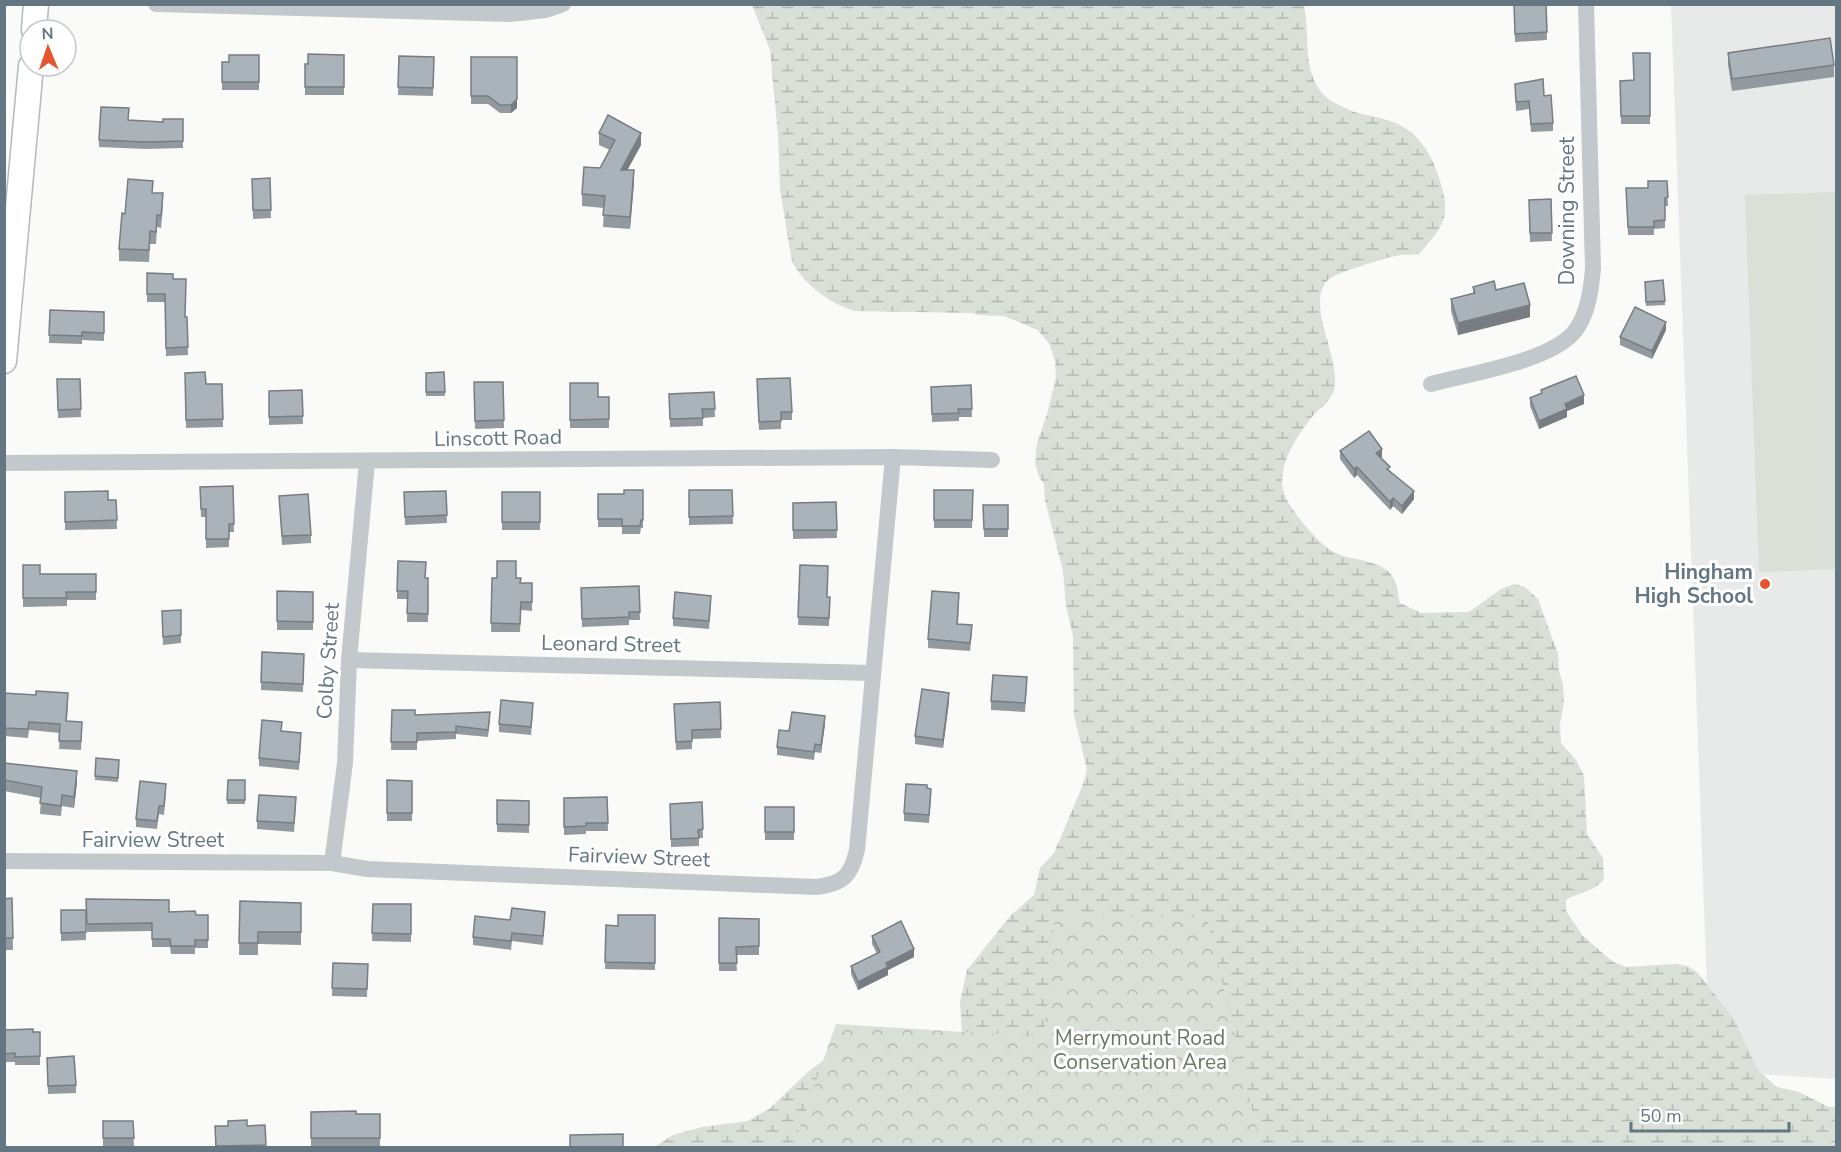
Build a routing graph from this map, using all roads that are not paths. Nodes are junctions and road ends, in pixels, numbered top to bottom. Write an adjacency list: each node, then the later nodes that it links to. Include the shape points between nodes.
1 (156, 4): 2 (street, via 498,14 546,10)
2 (563, 4)
3 (1586, 4): 7 (street, Downing Street, via 1593,269 1585,311 1577,329 1564,343 1546,352)
4 (30, 78): 5 (main road)
5 (9, 269): 6 (main road)
6 (4, 361)
7 (1431, 384)
8 (893, 457): 9 (street, Linscott Road); 10 (street, Linscott Road); 13 (street, Fairview Street)
9 (992, 460)
10 (367, 462): 11 (street, Linscott Road); 12 (street, Colby Street)
11 (4, 463)
12 (349, 660): 13 (street, Leonard Street); 15 (street, Colby Street, via 345,763)
13 (872, 673): 15 (street, Fairview Street, via 857,850 846,877 832,885 367,869)
14 (4, 861): 15 (street, Fairview Street)
15 (332, 863)

